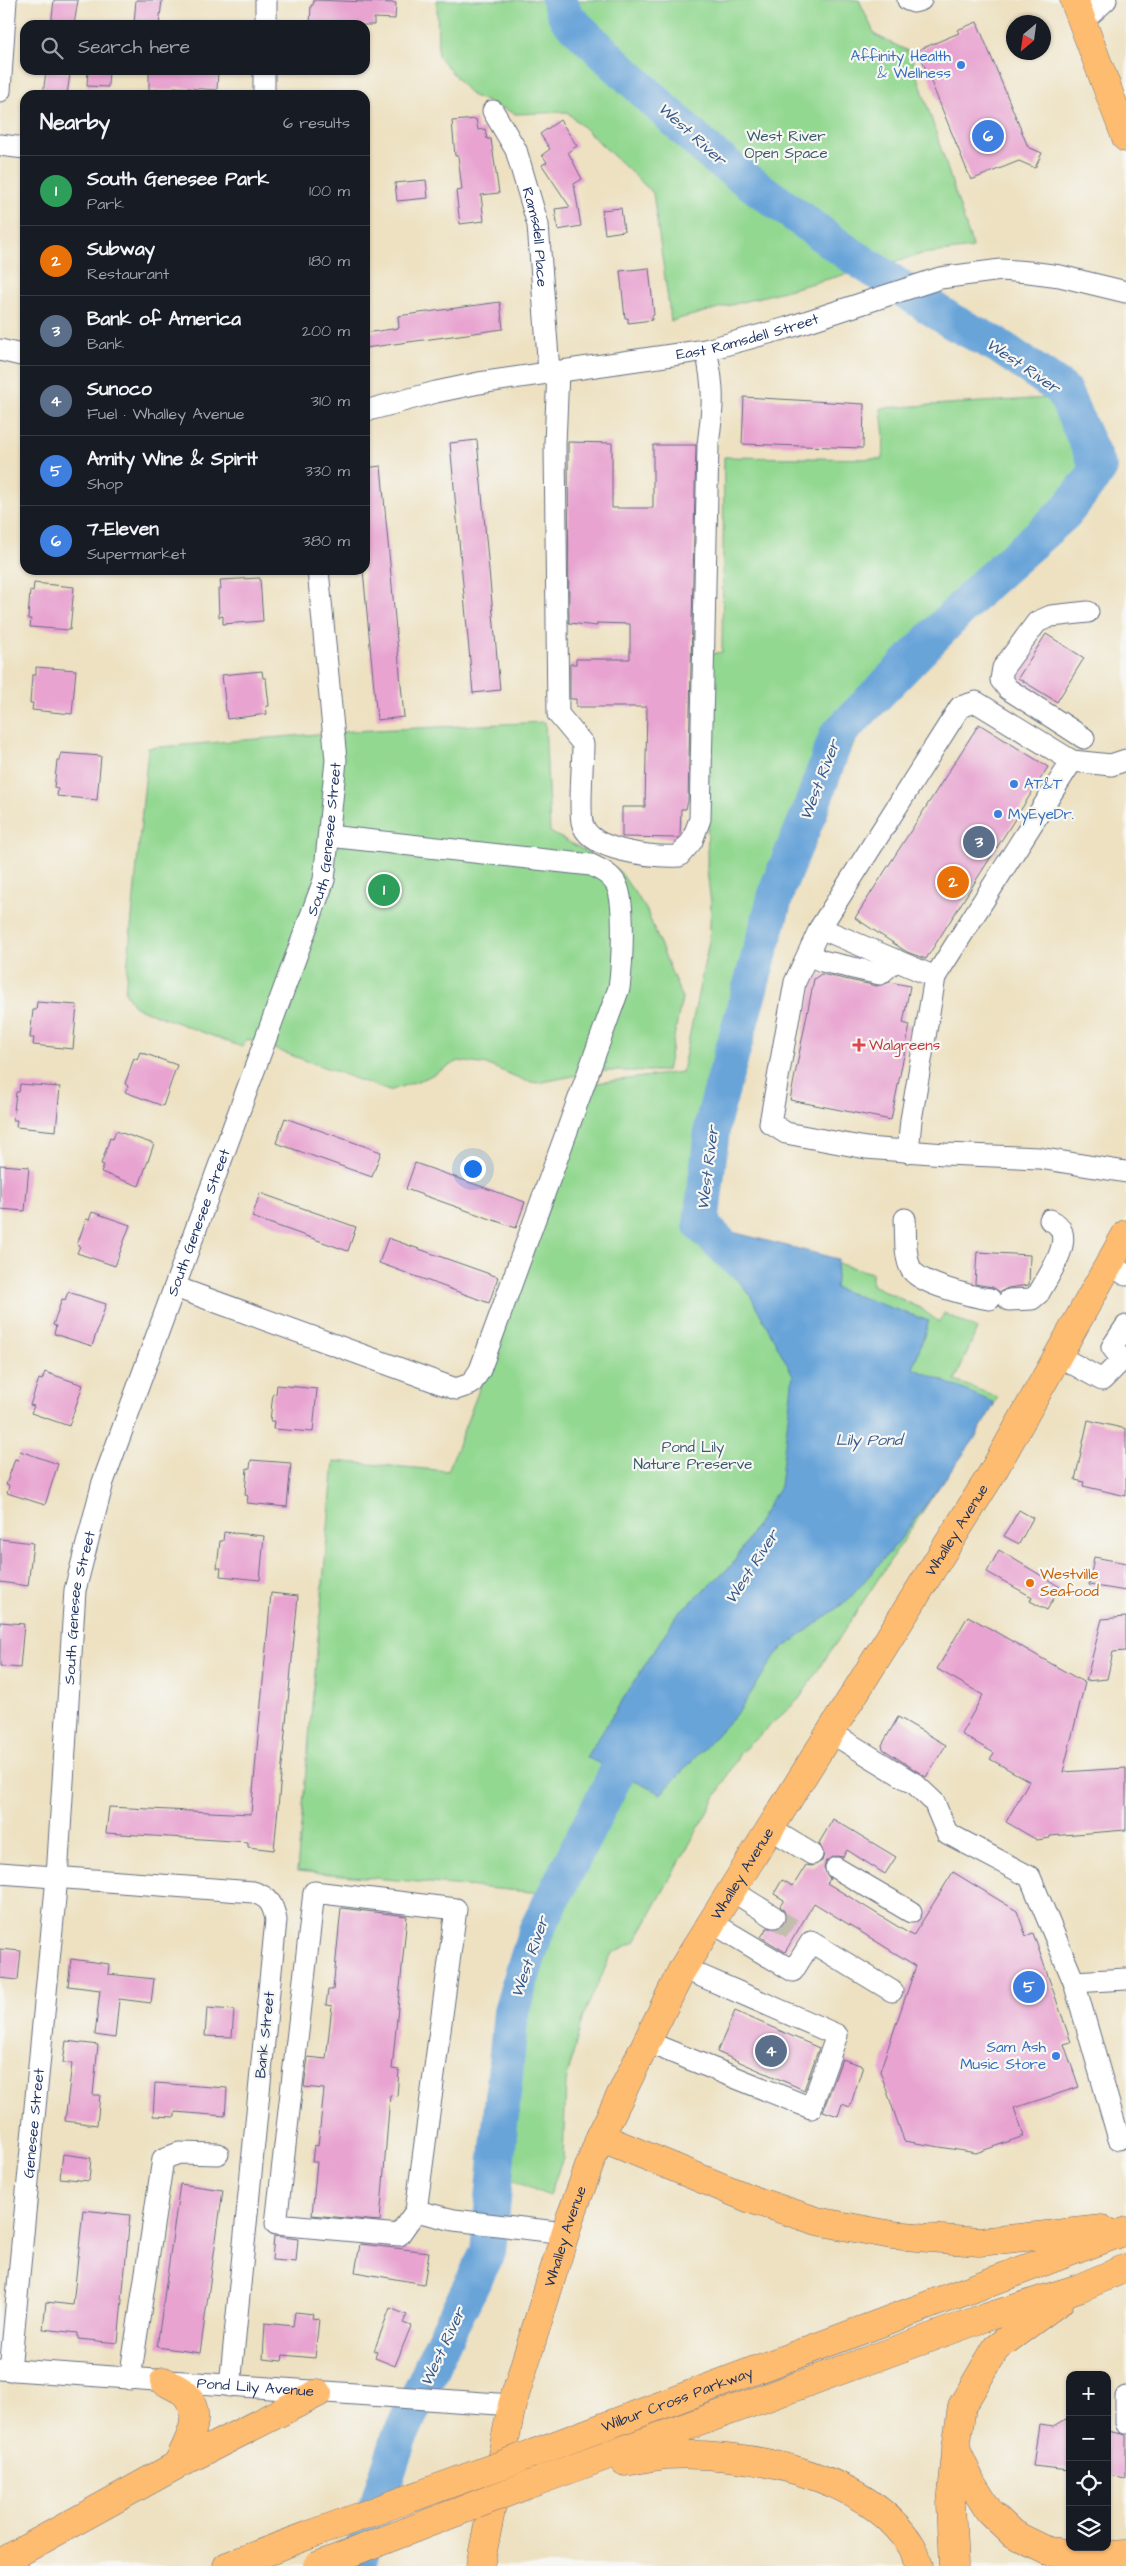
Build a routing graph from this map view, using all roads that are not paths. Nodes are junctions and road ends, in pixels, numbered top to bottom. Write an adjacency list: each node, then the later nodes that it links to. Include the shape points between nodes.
1 (6, 0): 10 (street)
2 (266, 0): 7 (street)
3 (908, 0): 4 (street)
4 (922, 0)
5 (1106, 0): 6 (street)
6 (1078, 11): 12 (main road)
7 (266, 20)
8 (264, 75): 9 (street)
9 (264, 90)
10 (0, 91)
11 (493, 111): 19 (street, Ramsdell Place, via 516,150 538,225)
12 (1126, 138)
13 (0, 145): 14 (street)
14 (20, 147)
15 (1126, 292): 17 (street, East Ramsdell Street, via 1029,272 1001,270 940,278)
16 (0, 350): 18 (street)
17 (706, 350): 19 (street, East Ramsdell Street); 26 (street, via 714,400 708,446 700,819 692,841 679,856 634,853)
18 (20, 355)
19 (553, 371): 20 (street, East Ramsdell Street, via 436,392); 26 (street, Ramsdell Place, via 558,714 583,744 582,823)
20 (370, 410)
21 (318, 575): 27 (street, South Genesee Street, via 336,760)
22 (1088, 612): 23 (street, via 1051,616 1038,622 1002,668 1001,680 1008,689)
23 (1084, 738)
24 (1072, 760): 25 (street); 29 (street, via 976,702 960,708); 32 (street)
25 (1121, 767)
26 (590, 835): 28 (street)
27 (329, 836): 28 (street); 39 (street, South Genesee Street, via 324,880)
28 (576, 864): 39 (street, via 591,866 608,874 617,885 621,902 622,968 619,988 480,1370 471,1384 456,1389)
29 (820, 928): 30 (street); 31 (street)
30 (808, 954): 31 (street, via 822,961 880,974); 33 (street, via 795,982 770,1123 786,1133 866,1148)
31 (896, 960): 32 (street)
32 (935, 977): 33 (street)
33 (908, 1152): 34 (street, via 1039,1158)
34 (1126, 1172)
35 (905, 1219): 36 (street, via 908,1256 914,1273 930,1282 979,1298 999,1300 1032,1299 1039,1294 1064,1244 1064,1234 1058,1223)
36 (1050, 1220)
37 (1126, 1234): 38 (main road, Whalley Avenue)
38 (1118, 1269): 41 (main road, Whalley Avenue)
39 (175, 1287): 48 (street, South Genesee Street, via 104,1482 75,1590)
40 (1126, 1326): 42 (street, via 1112,1347)
41 (1057, 1355): 42 (street, via 1102,1380); 43 (main road, Whalley Avenue, via 991,1475)
42 (1124, 1360)
43 (830, 1732): 44 (main road, Whalley Avenue); 55 (street, via 915,1784 934,1802 947,1833 1030,1877)
44 (769, 1828): 45 (street); 49 (main road, Whalley Avenue)
45 (812, 1854)
46 (836, 1868): 50 (street)
47 (0, 1873): 48 (street)
48 (57, 1877): 67 (street, Genesee Street); 70 (street, Bank Street, via 253,1892 265,1896 274,1906 275,1930)
49 (731, 1890): 51 (street); 52 (main road, Whalley Avenue)
50 (911, 1912)
51 (774, 1917)
52 (711, 1922): 53 (main road, Whalley Avenue); 56 (street, via 793,1971 804,1937)
53 (683, 1968): 57 (main road, Whalley Avenue); 57 (street, via 837,2034 811,2108)
54 (1126, 1979): 55 (street)
55 (1074, 1982): 59 (street)
56 (892, 1991)
57 (647, 2042): 58 (main road, Whalley Avenue)
58 (600, 2137): 62 (main road, via 753,2200 817,2221 892,2234 979,2242); 64 (main road, Whalley Avenue)
59 (1119, 2139)
60 (218, 2154): 68 (street, via 179,2153 163,2159)
61 (416, 2211): 61 (street, via 456,1909 314,1892 276,2224 399,2235); 64 (street, via 454,2220)
62 (1126, 2227)
63 (1126, 2231): 80 (main road, Wilbur Cross Parkway, bridge)
64 (565, 2233): 73 (main road, Whalley Avenue)
65 (1126, 2268): 66 (main road, Wilbur Cross Parkway)
66 (1078, 2288): 75 (main road, via 996,2348 962,2406); 77 (main road, Wilbur Cross Parkway, via 981,2319)
67 (5, 2370): 68 (street, Pond Lily Avenue)
68 (130, 2379): 69 (street, Pond Lily Avenue)
69 (164, 2381): 70 (street, Pond Lily Avenue); 76 (main road, via 187,2395 196,2418)
70 (230, 2386): 71 (street, Pond Lily Avenue)
71 (318, 2393): 73 (street, Pond Lily Avenue); 76 (main road)
72 (1126, 2397): 74 (street)
73 (512, 2404): 82 (main road, Whalley Avenue)
74 (1126, 2423)
75 (956, 2449): 78 (main road, via 989,2511 1013,2534 1048,2551 1096,2556); 84 (main road, via 951,2504)
76 (177, 2465): 79 (main road)
77 (562, 2472): 81 (main road, Wilbur Cross Parkway, bridge); 83 (main road, via 666,2455 729,2457 806,2473 847,2489 881,2511 912,2545)
78 (1126, 2554)
79 (0, 2563)
80 (227, 2566)
81 (317, 2566)
82 (480, 2566)
83 (919, 2566)
84 (954, 2566)

